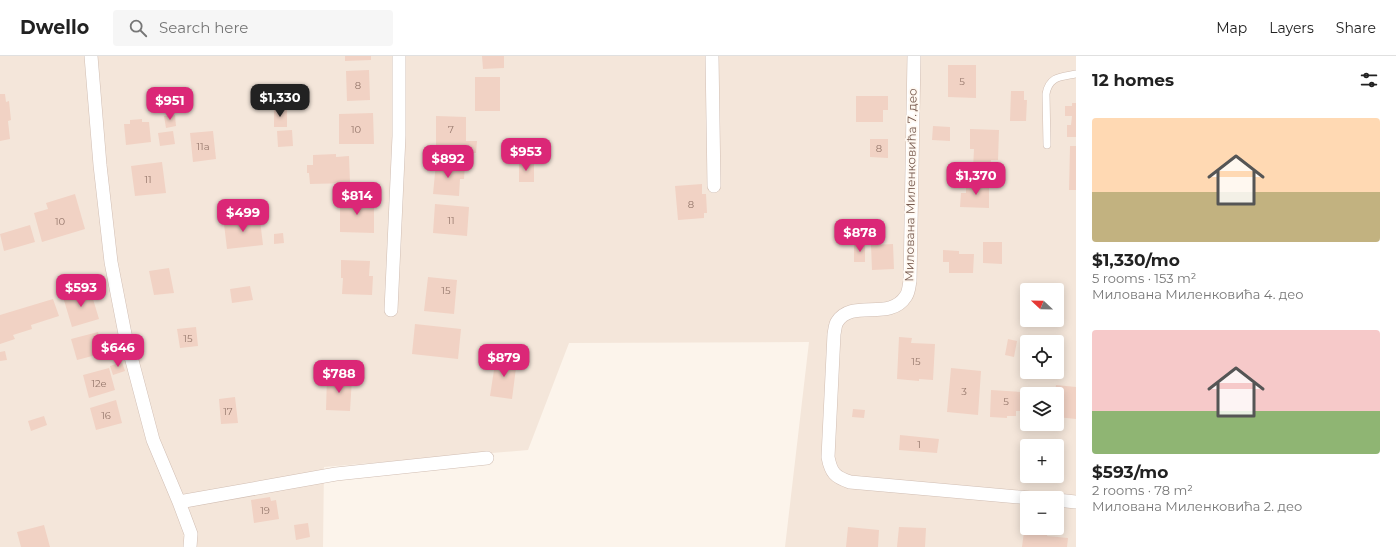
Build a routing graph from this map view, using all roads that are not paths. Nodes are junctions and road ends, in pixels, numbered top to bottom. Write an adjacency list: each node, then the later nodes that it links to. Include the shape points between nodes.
1 (91, 56): 12 (street, via 112,270 125,334 153,440)
2 (399, 56): 8 (street, via 400,136)
3 (712, 56): 7 (street)
4 (914, 56): 10 (street, Милована Миленковића 7. део, via 910,281 906,295 896,306 881,310 857,310 845,314 837,322 834,334 828,449 830,469 838,478 850,482)
5 (1076, 74): 6 (lane, via 1059,77 1047,86)
6 (1047, 145)
7 (714, 186)
8 (391, 310)
9 (487, 458): 12 (street, via 336,474)
10 (1020, 497)
11 (1064, 501): 13 (street)
12 (179, 502): 14 (street, via 191,534)
13 (1076, 502)
14 (190, 547)

